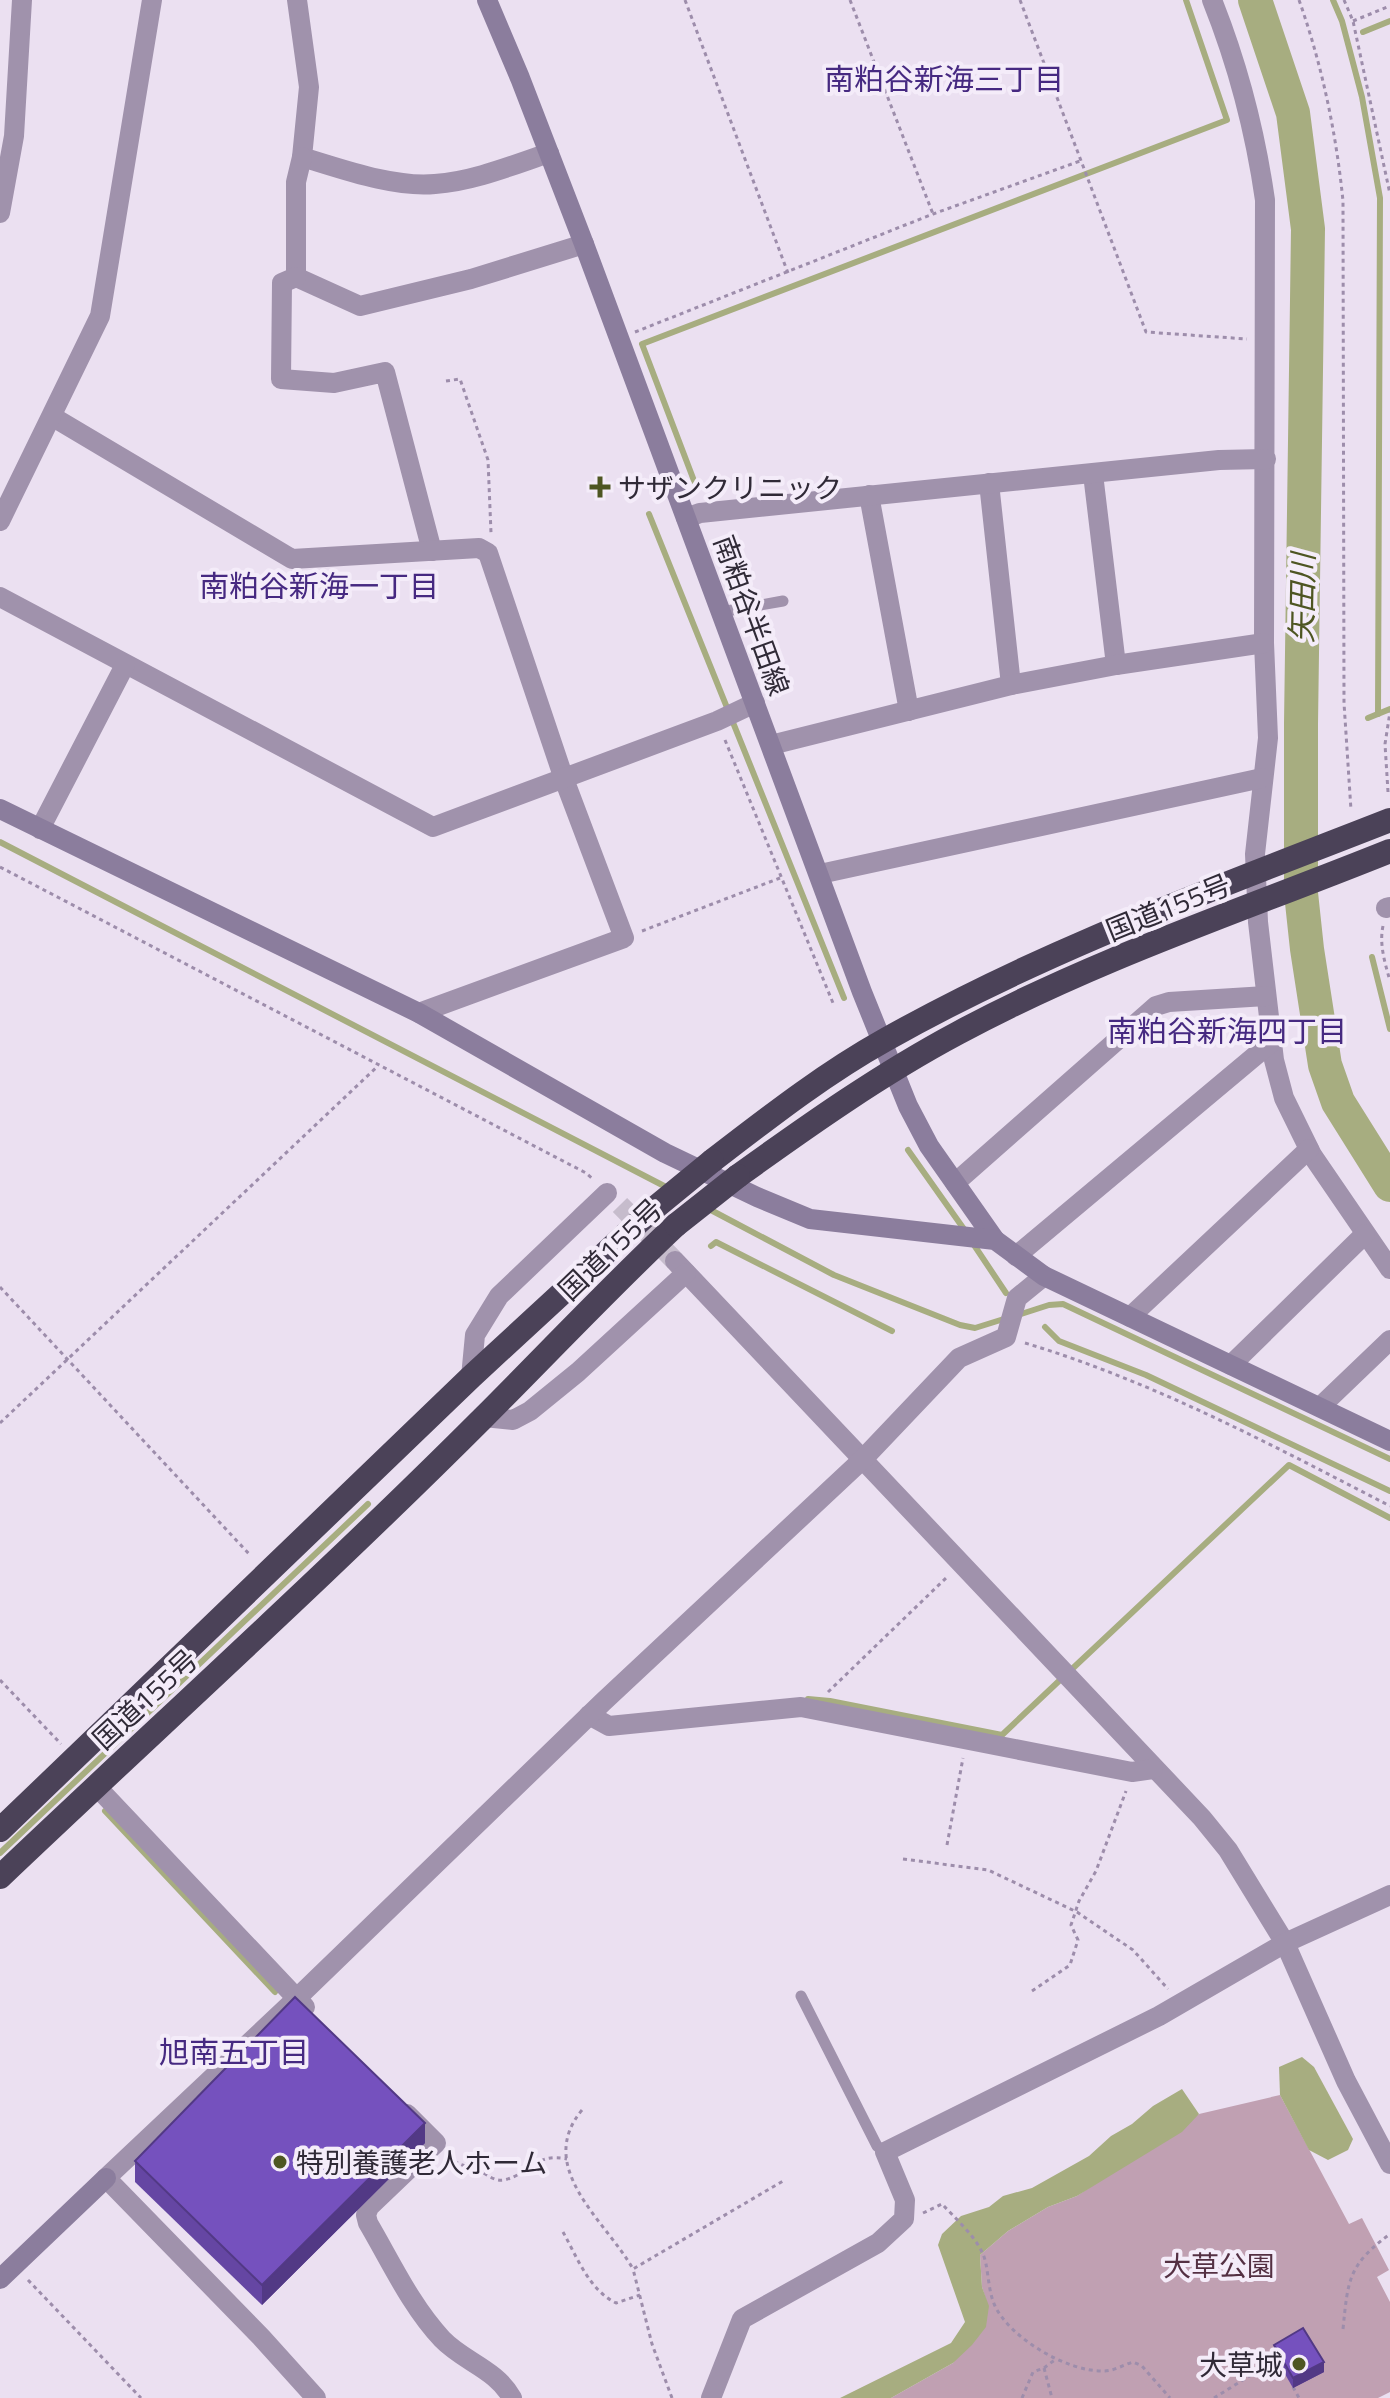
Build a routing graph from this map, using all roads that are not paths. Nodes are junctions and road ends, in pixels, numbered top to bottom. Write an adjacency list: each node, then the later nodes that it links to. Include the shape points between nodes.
1 (22, 0): 8 (street)
2 (152, 0): 12 (street, via 100,316)
3 (297, 0): 7 (street, via 309,87)
4 (487, 0): 6 (street, 南粕谷半田線)
5 (1212, 0): 13 (street, via 1243,87 1265,200)
6 (549, 153): 7 (street, via 435,184 360,174); 10 (street, 南粕谷半田線)
7 (302, 157): 11 (street, via 296,182)
8 (6, 162): 9 (street)
9 (0, 213)
10 (584, 244): 11 (street, via 360,306); 17 (street, 南粕谷半田線)
11 (296, 277): 19 (street, via 282,283 281,379 334,383 385,372)
12 (53, 417): 18 (street); 19 (street, via 292,559)
13 (1266, 459): 14 (street); 23 (street)
14 (1093, 474): 15 (street); 25 (street)
15 (989, 483): 16 (street); 26 (street)
16 (869, 495): 17 (street); 28 (street)
17 (686, 518): 22 (street, 南粕谷半田線)
18 (0, 521)
19 (432, 551): 31 (street, via 487,552)
20 (0, 597): 24 (street)
21 (783, 601): 22 (lane)
22 (721, 612): 27 (street, 南粕谷半田線)
23 (1264, 643): 25 (street); 30 (street, via 1268,738)
24 (125, 665): 31 (street, via 433,827); 34 (street)
25 (1116, 665): 26 (street)
26 (1011, 685): 28 (street)
27 (755, 703): 29 (street, 南粕谷半田線); 31 (street)
28 (909, 711): 29 (street)
29 (771, 745): 37 (street, 南粕谷半田線)
30 (1262, 778): 36 (street); 37 (street)
31 (564, 779): 40 (street, via 624,938)
32 (0, 809): 34 (street)
33 (1390, 820): 36 (highway, 国道155号)
34 (40, 829): 40 (street)
35 (1390, 851): 38 (highway, 国道155号)
36 (1263, 870): 38 (street); 41 (highway, 国道155号, via 1016,971)
37 (820, 874): 41 (street, 南粕谷半田線)
38 (1264, 900): 39 (street); 43 (highway, 国道155号, via 1009,1007)
39 (1266, 996): 42 (street); 45 (street, via 1156,1006)
40 (419, 1013): 48 (street, via 665,1153 810,1219)
41 (883, 1041): 43 (street, 南粕谷半田線); 55 (highway, 国道155号, bridge, via 712,1161)
42 (1273, 1041): 44 (street, via 1284,1098); 49 (street)
43 (895, 1071): 45 (street, 南粕谷半田線, via 929,1146); 57 (highway, 国道155号, bridge, via 821,1116 676,1225)
44 (1309, 1149): 47 (street); 52 (street)
45 (955, 1183): 48 (street, 南粕谷半田線)
46 (607, 1193): 55 (street, via 499,1296 475,1335)
47 (1365, 1234): 50 (street); 54 (street)
48 (995, 1240): 49 (street)
49 (1016, 1256): 51 (street)
50 (1390, 1269)
51 (1044, 1276): 52 (street); 59 (street, via 1017,1298 1006,1337 959,1358)
52 (1130, 1317): 54 (street)
53 (1390, 1340): 56 (street)
54 (1231, 1365): 56 (street)
55 (471, 1377): 63 (highway, 国道155号)
56 (1320, 1407): 58 (street)
57 (484, 1417): 59 (street, via 513,1420 530,1411 578,1372 680,1267); 62 (highway, 国道155号)
58 (1390, 1441)
59 (863, 1459): 60 (street); 61 (street)
60 (589, 1715): 61 (street, via 609,1726 801,1707 1132,1772); 68 (street)
61 (1153, 1769): 66 (street, via 1228,1850)
62 (96, 1786): 64 (highway, 国道155号); 68 (street)
63 (0, 1830)
64 (0, 1877)
65 (1390, 1895): 66 (street)
66 (1285, 1943): 71 (street, via 1048,2073); 72 (street, via 1346,2081)
67 (801, 1996): 71 (lane, via 877,2146)
68 (297, 1998): 69 (street); 73 (street)
69 (319, 2021)
70 (394, 2100): 76 (street, via 436,2143 369,2207 368,2223 431,2326 445,2343 497,2377)
71 (885, 2152): 77 (street, via 905,2200 904,2219 878,2243 742,2319)
72 (1390, 2164)
73 (106, 2178): 74 (street); 75 (street)
74 (7, 2272)
75 (316, 2398)
76 (512, 2398)
77 (711, 2398)

